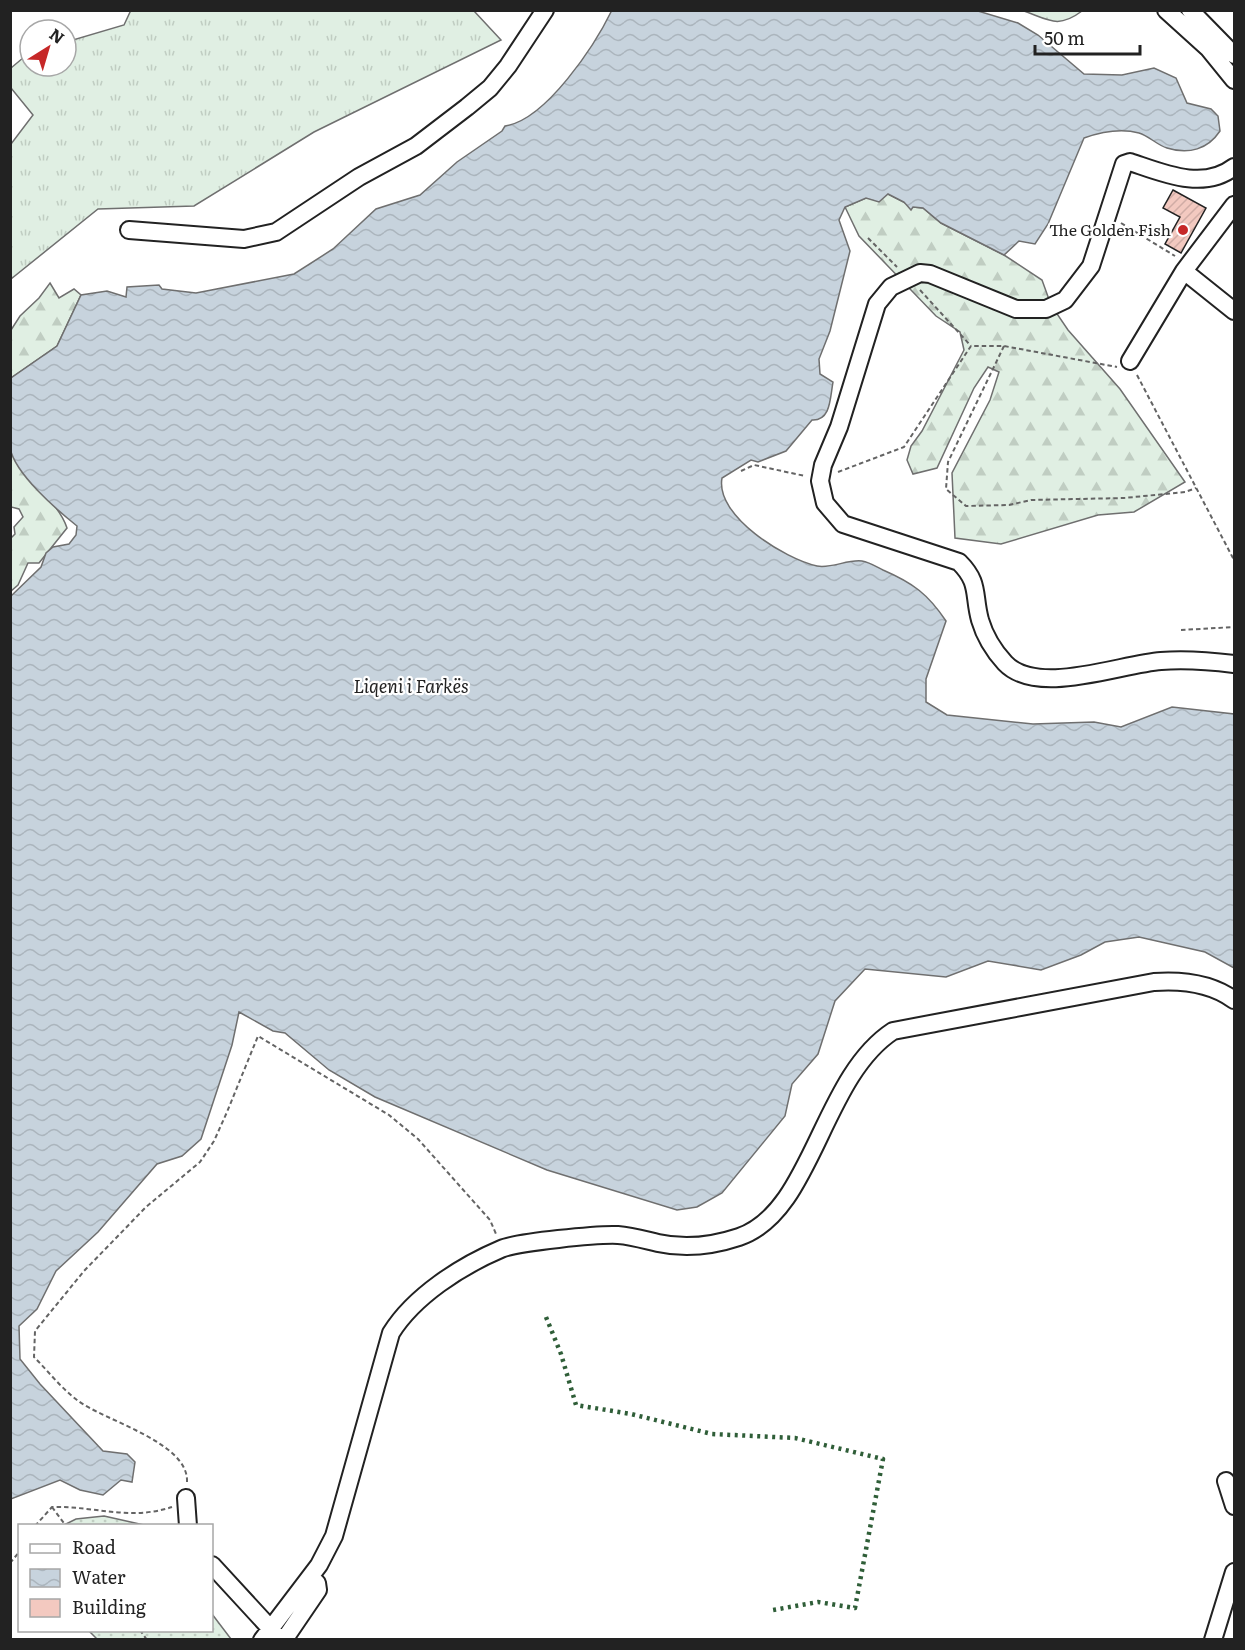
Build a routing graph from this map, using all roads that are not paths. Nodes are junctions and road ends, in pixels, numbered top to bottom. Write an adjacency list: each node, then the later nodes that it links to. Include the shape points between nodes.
1 (545, 10): 8 (street, via 508,66 467,107 416,146 359,177 276,232 244,239)
2 (1166, 10): 5 (street, via 1208,48)
3 (1190, 10): 4 (street)
4 (1234, 55)
5 (1234, 80)
6 (1234, 167): 12 (street, via 1220,177 1203,179 1165,174 1130,162 1124,164 1091,266 1065,300 1046,309 1016,309 930,274 908,277 884,292 820,480 825,503 843,524 959,562 976,586 985,635 1008,666 1023,675 1074,676 1160,661)
7 (1234, 205): 9 (street)
8 (129, 230)
9 (1184, 271): 10 (street); 11 (street)
10 (1234, 312)
11 (1130, 361)
12 (1234, 664)
13 (1234, 1000): 20 (street, via 1203,985 1154,982 893,1031 880,1040 844,1086 797,1181 766,1222 741,1236 707,1245 682,1247 616,1235 502,1249 420,1297 391,1333 334,1536 310,1577 318,1590)
14 (1226, 1481): 16 (street)
15 (186, 1498): 17 (street)
16 (1234, 1506)
17 (188, 1524)
18 (213, 1566): 20 (street)
19 (1234, 1572): 21 (street)
20 (274, 1637)
21 (1213, 1640)

